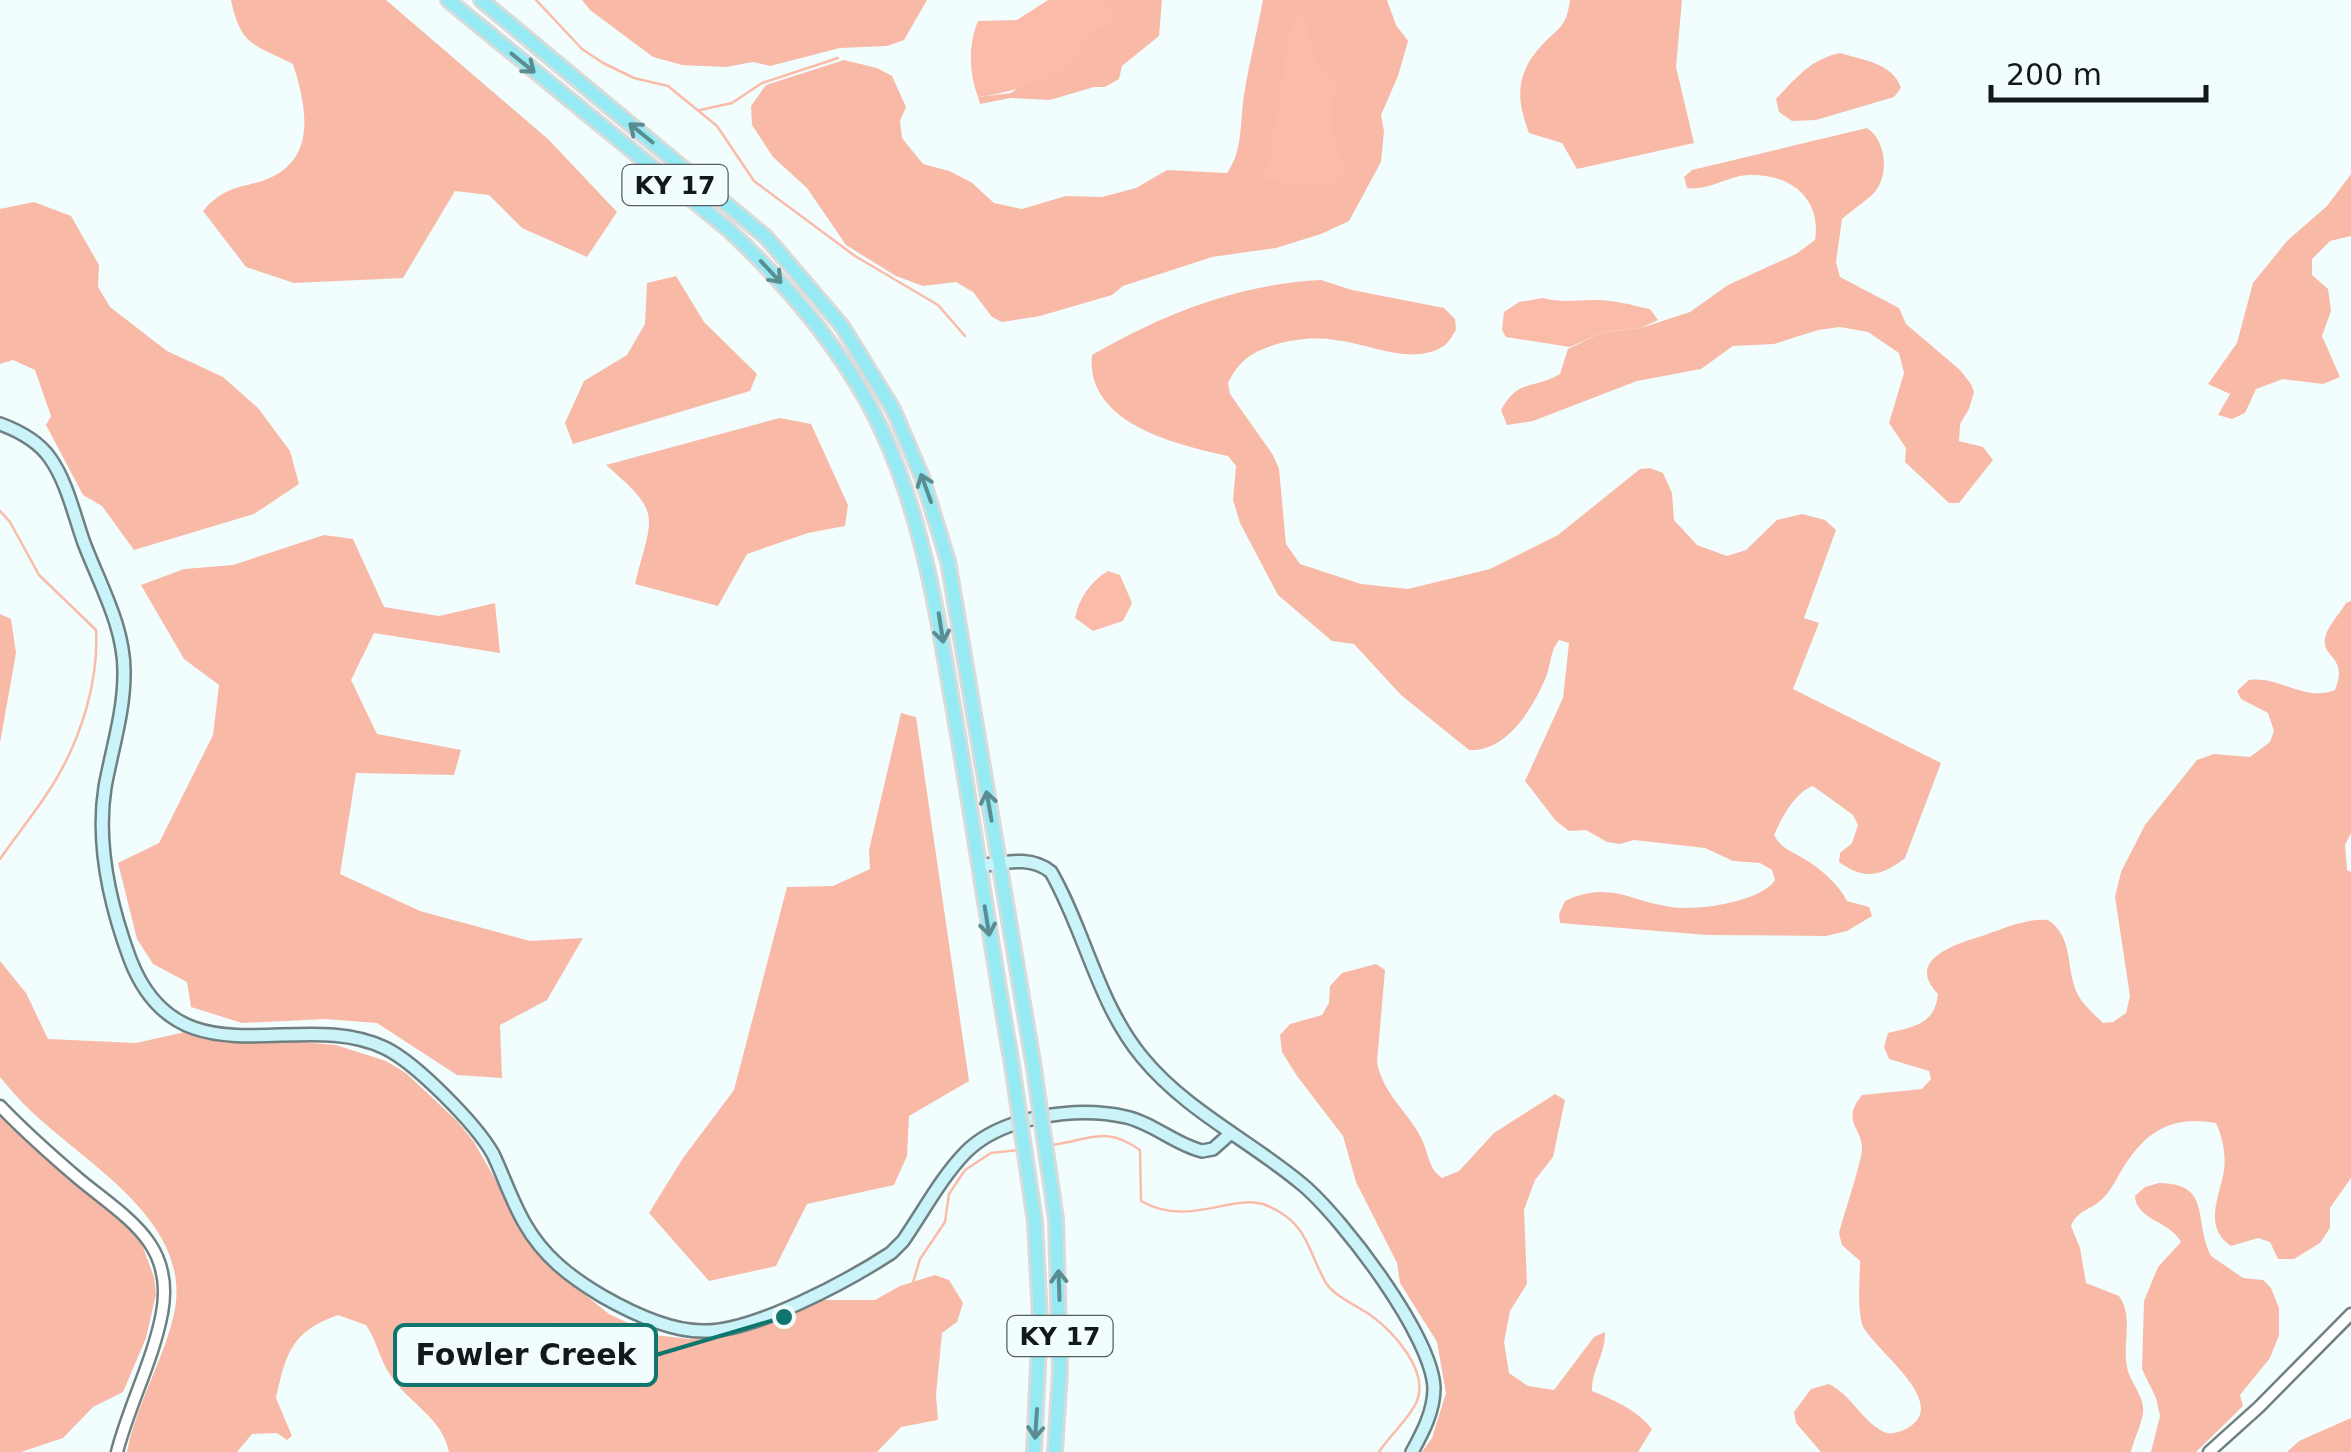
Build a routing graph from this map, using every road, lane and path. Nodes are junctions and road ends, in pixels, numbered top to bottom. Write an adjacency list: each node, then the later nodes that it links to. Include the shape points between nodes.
1 (448, 0): 5 (main road, KY 17, one-way to 5, via 729,230 792,294 852,377 890,450 924,550)
2 (480, 0): 4 (main road, KY 17, one-way to 2, via 940,532 912,452 870,369 824,301 766,237)
3 (0, 424): 7 (main road, via 26,436 53,462 122,647 121,706 102,831 110,892 145,990 190,1026 252,1037 358,1039 397,1056 480,1136 525,1224 581,1284 671,1325 701,1332 740,1326 891,1252 966,1153 1012,1125 1079,1114 1127,1117 1202,1152)
4 (999, 864): 5 (main road); 7 (main road, via 1028,861 1051,872 1126,1035 1171,1088); 11 (main road, KY 17, one-way to 4, bridge, via 1056,1219)
5 (979, 866): 10 (main road, KY 17, one-way to 10, bridge, via 1035,1222 1040,1319)
6 (0, 1106): 9 (street, via 138,1227 162,1270 162,1314)
7 (1231, 1133): 12 (main road, via 1330,1212 1419,1338 1434,1390)
8 (2351, 1314): 13 (street)
9 (117, 1452)
10 (1034, 1452)
11 (1055, 1452)
12 (1412, 1452)
13 (2209, 1452)

